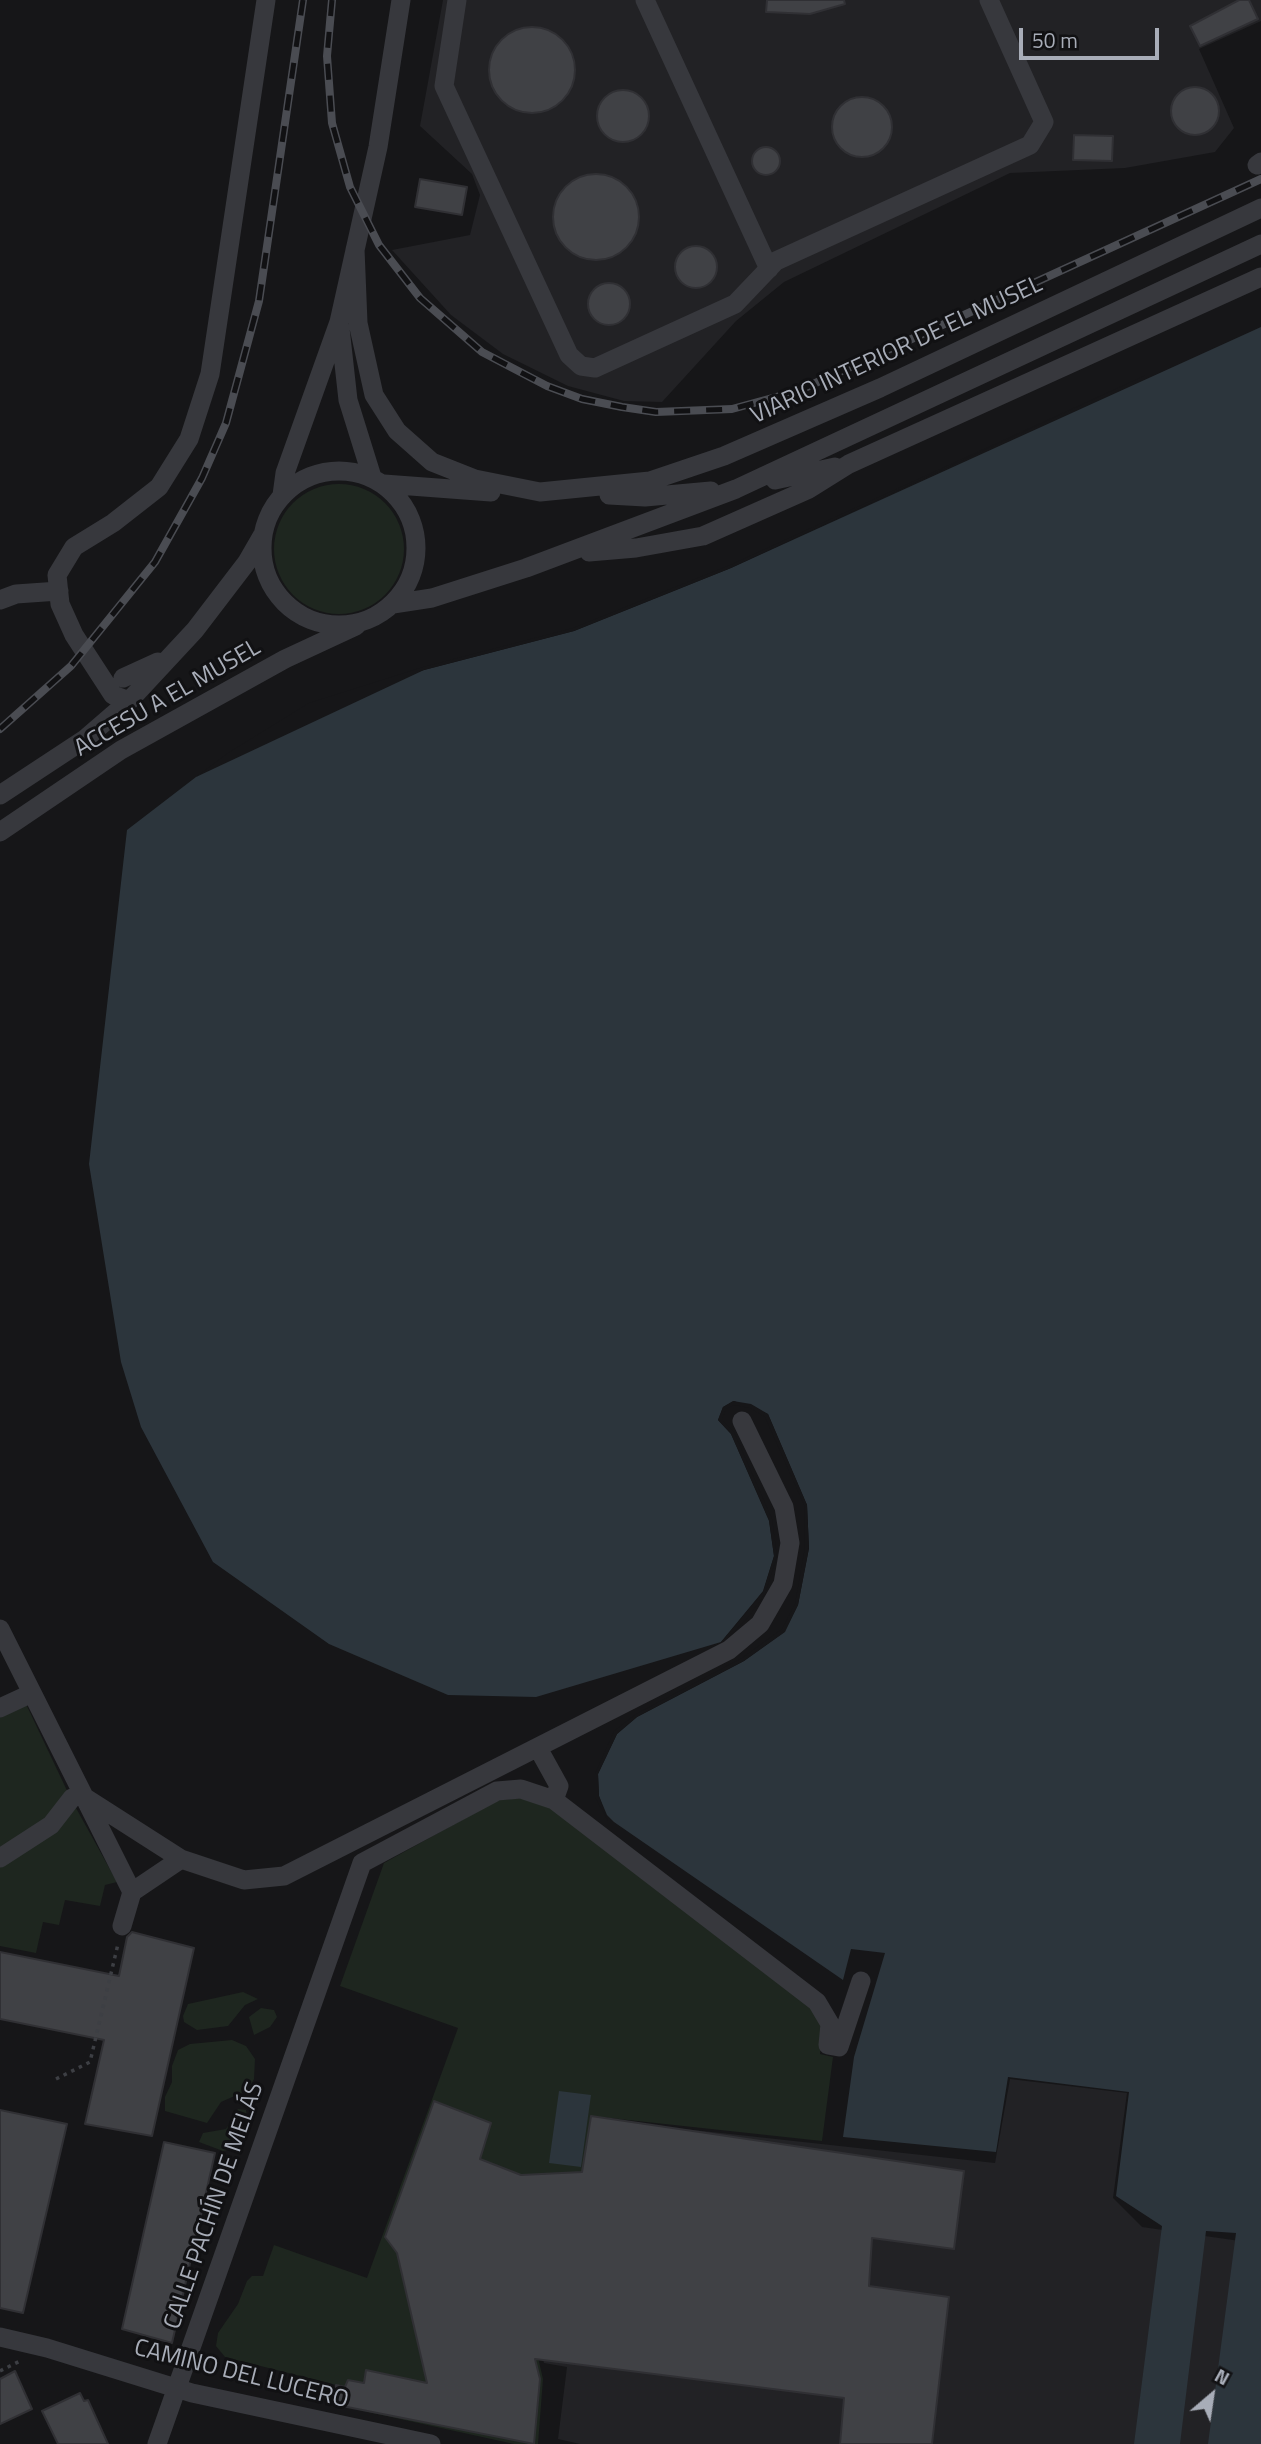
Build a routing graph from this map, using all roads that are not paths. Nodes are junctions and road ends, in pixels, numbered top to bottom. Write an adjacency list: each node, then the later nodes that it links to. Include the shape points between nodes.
1 (266, 0): 19 (street, via 210,374 189,439 159,487 74,547 57,575)
2 (457, 0): 9 (street, via 444,86 569,355 581,366 610,363 735,304)
3 (645, 0): 9 (street)
4 (989, 0): 9 (street, via 1044,122 1038,137 1030,145 776,261)
5 (401, 3): 8 (street, via 378,147)
6 (1261, 208): 15 (street, VIARIO INTERIOR DE EL MUSEL, via 880,388 724,456 650,481)
7 (1261, 244): 14 (street, VIARIO INTERIOR DE EL MUSEL)
8 (355, 249): 11 (street); 15 (street, VIARIO INTERIOR DE EL MUSEL, via 358,323 374,395 397,431 432,462 474,479)
9 (769, 269)
10 (1261, 277): 12 (street, VIARIO INTERIOR DE EL MUSEL)
11 (339, 322): 13 (street, via 348,400); 16 (street, via 285,473)
12 (849, 464): 14 (street, VIARIO INTERIOR DE EL MUSEL); 18 (street, VIARIO INTERIOR DE EL MUSEL, via 809,489 703,536 636,548)
13 (378, 481): 15 (street, VIARIO INTERIOR DE EL MUSEL); 16 (street, ACCESU A EL MUSEL, via 344,470 318,473); 21 (street, ACCESU A EL MUSEL, via 403,503 415,528 417,557 409,583)
14 (736, 489): 15 (street, VIARIO INTERIOR DE EL MUSEL, via 645,497); 18 (street, VIARIO INTERIOR DE EL MUSEL)
15 (540, 492)
16 (282, 495): 17 (street, ACCESU A EL MUSEL, via 271,509)
17 (263, 535): 22 (street, ACCESU A EL MUSEL, via 262,561 272,587 289,607 315,621 341,625); 23 (street, ACCESU A EL MUSEL, via 247,562)
18 (567, 553): 21 (street, VIARIO INTERIOR DE EL MUSEL, via 432,598)
19 (59, 591): 20 (street, via 16,594); 24 (street, via 74,635)
20 (0, 600)
21 (393, 604): 22 (street, ACCESU A EL MUSEL)
22 (368, 620): 28 (street, ACCESU A EL MUSEL, via 285,659 121,751)
23 (174, 652): 25 (street); 26 (street, ACCESU A EL MUSEL)
24 (95, 663): 25 (street); 26 (street, via 113,695)
25 (123, 678): 26 (street)
26 (129, 701): 27 (street, ACCESU A EL MUSEL, via 85,739)
27 (0, 795)
28 (0, 832)
29 (742, 1421): 33 (street, via 784,1507 790,1543 783,1584 760,1625 729,1650)
30 (0, 1629): 31 (street)
31 (30, 1694): 32 (street); 34 (street)
32 (0, 1708)
33 (538, 1748): 35 (street, via 559,1786); 36 (street)
34 (81, 1795): 37 (street, via 72,1798 51,1825); 38 (street); 40 (street)
35 (554, 1800): 39 (street, via 521,1789 497,1791); 42 (street, via 817,2003 830,2024 828,2045 839,2047)
36 (352, 1841): 38 (street, via 284,1876 244,1880); 39 (street)
37 (0, 1858)
38 (181, 1859): 40 (street)
39 (362, 1863): 44 (street, CALLE PACHÍN DE MELÁS)
40 (132, 1892): 41 (street)
41 (122, 1926)
42 (861, 1981)
43 (0, 2337): 44 (street, CAMINO DEL LUCERO)
44 (177, 2388): 45 (street, CAMINO DEL LUCERO); 46 (street, CALLE PACHÍN DE MELÁS)
45 (406, 2442): 47 (street, CAMINO DEL LUCERO)
46 (156, 2444)
47 (431, 2444)

